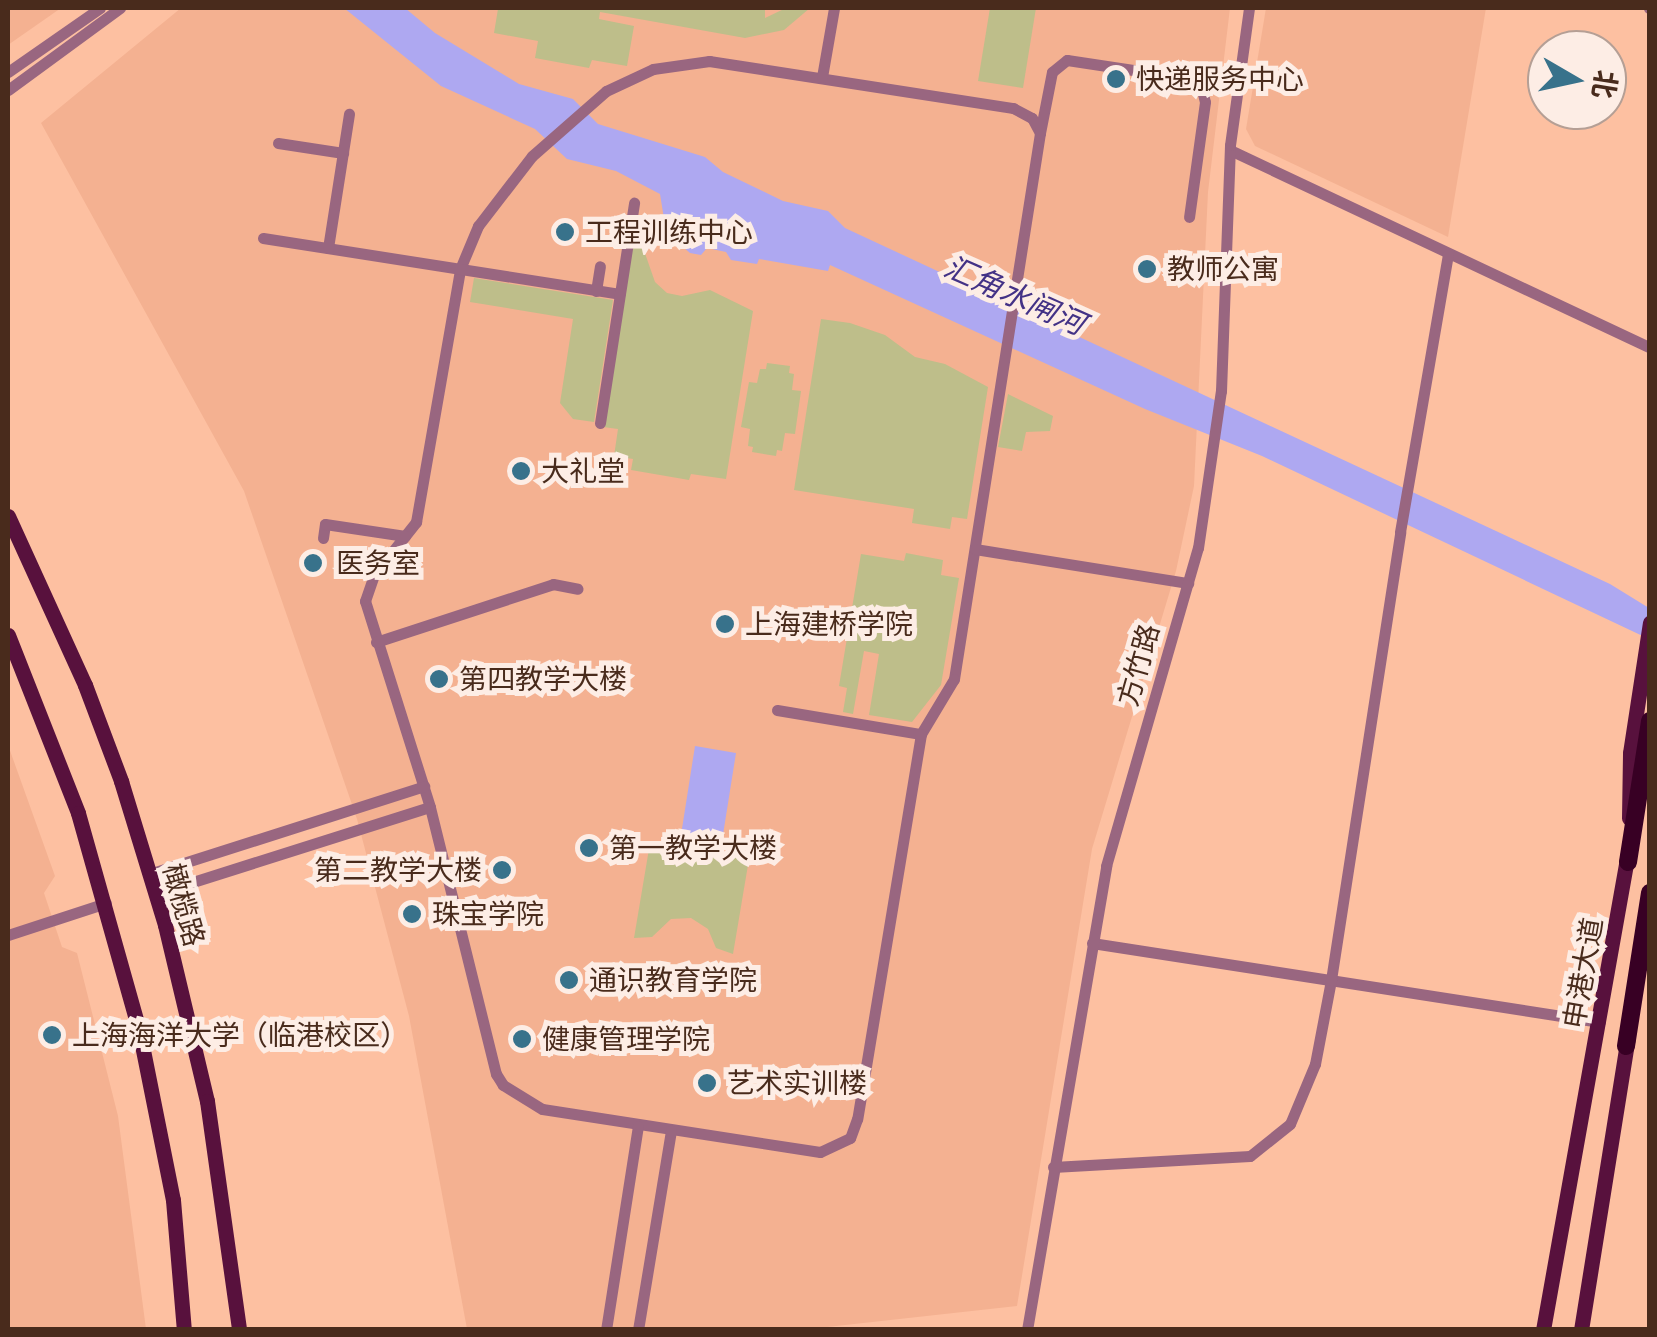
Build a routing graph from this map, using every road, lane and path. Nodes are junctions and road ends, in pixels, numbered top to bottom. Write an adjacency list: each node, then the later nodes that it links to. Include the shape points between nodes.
1 (100, 8): 5 (street)
2 (120, 8): 7 (street)
3 (834, 8): 6 (street)
4 (1248, 8): 11 (street, 方竹路)
5 (8, 72)
6 (822, 78): 9 (street, via 1022,110); 19 (street, via 692,62 622,81 502,191)
7 (8, 90)
8 (349, 114): 12 (street)
9 (1040, 132): 14 (street, via 1052,72 1067,60 1193,79 1205,102); 27 (street)
10 (278, 143): 12 (street)
11 (1230, 150): 17 (street); 28 (street, 方竹路, via 1220,391)
12 (343, 153): 16 (street)
13 (634, 203): 21 (street)
14 (1189, 217)
15 (263, 238): 16 (street)
16 (328, 248): 19 (street)
17 (1448, 254): 22 (street); 48 (street)
18 (600, 266): 20 (street)
19 (460, 268): 20 (street); 25 (street, via 416,522)
20 (596, 290): 21 (street)
21 (620, 294): 23 (street)
22 (1650, 348)
23 (600, 423)
24 (8, 516): 41 (main road, 橄榄路, via 85,685)
25 (405, 536): 26 (street, via 325,524); 32 (street, via 367,590)
26 (323, 538)
27 (975, 549): 28 (street); 35 (street, via 952,687)
28 (1188, 583): 46 (street, 方竹路, via 1106,866)
29 (578, 588): 32 (street, via 553,584)
30 (1650, 623): 40 (main road, 申港大道, via 1630,753)
31 (8, 635): 44 (main road)
32 (376, 642): 36 (street)
33 (777, 710): 35 (street)
34 (1650, 721): 40 (highway)
35 (921, 734): 52 (street, via 850,1138 820,1152)
36 (424, 786): 37 (street); 38 (street)
37 (430, 807): 39 (street); 51 (street, via 496,1074 512,1094 542,1109)
38 (350, 810): 39 (street); 41 (street)
39 (356, 830): 43 (street)
40 (1628, 862): 49 (main road, 申港大道)
41 (149, 874): 43 (main road, 橄榄路)
42 (1650, 893): 50 (highway)
43 (155, 894): 55 (main road, 橄榄路, via 206,1101)
44 (106, 903): 45 (street); 54 (main road, via 161,1129)
45 (8, 935)
46 (1092, 942): 48 (street); 53 (street, 方竹路)
47 (1650, 952): 50 (main road, 申港大道)
48 (1331, 980): 49 (street); 53 (street, via 1315,1064 1290,1124 1250,1156)
49 (1600, 1022): 59 (main road, 申港大道)
50 (1626, 1046): 60 (main road, 申港大道)
51 (638, 1126): 52 (street); 56 (street)
52 (671, 1131): 57 (street)
53 (1053, 1168): 58 (street, 方竹路)
54 (184, 1330)
55 (239, 1330)
56 (606, 1330)
57 (638, 1330)
58 (1027, 1330)
59 (1543, 1330)
60 (1581, 1330)

